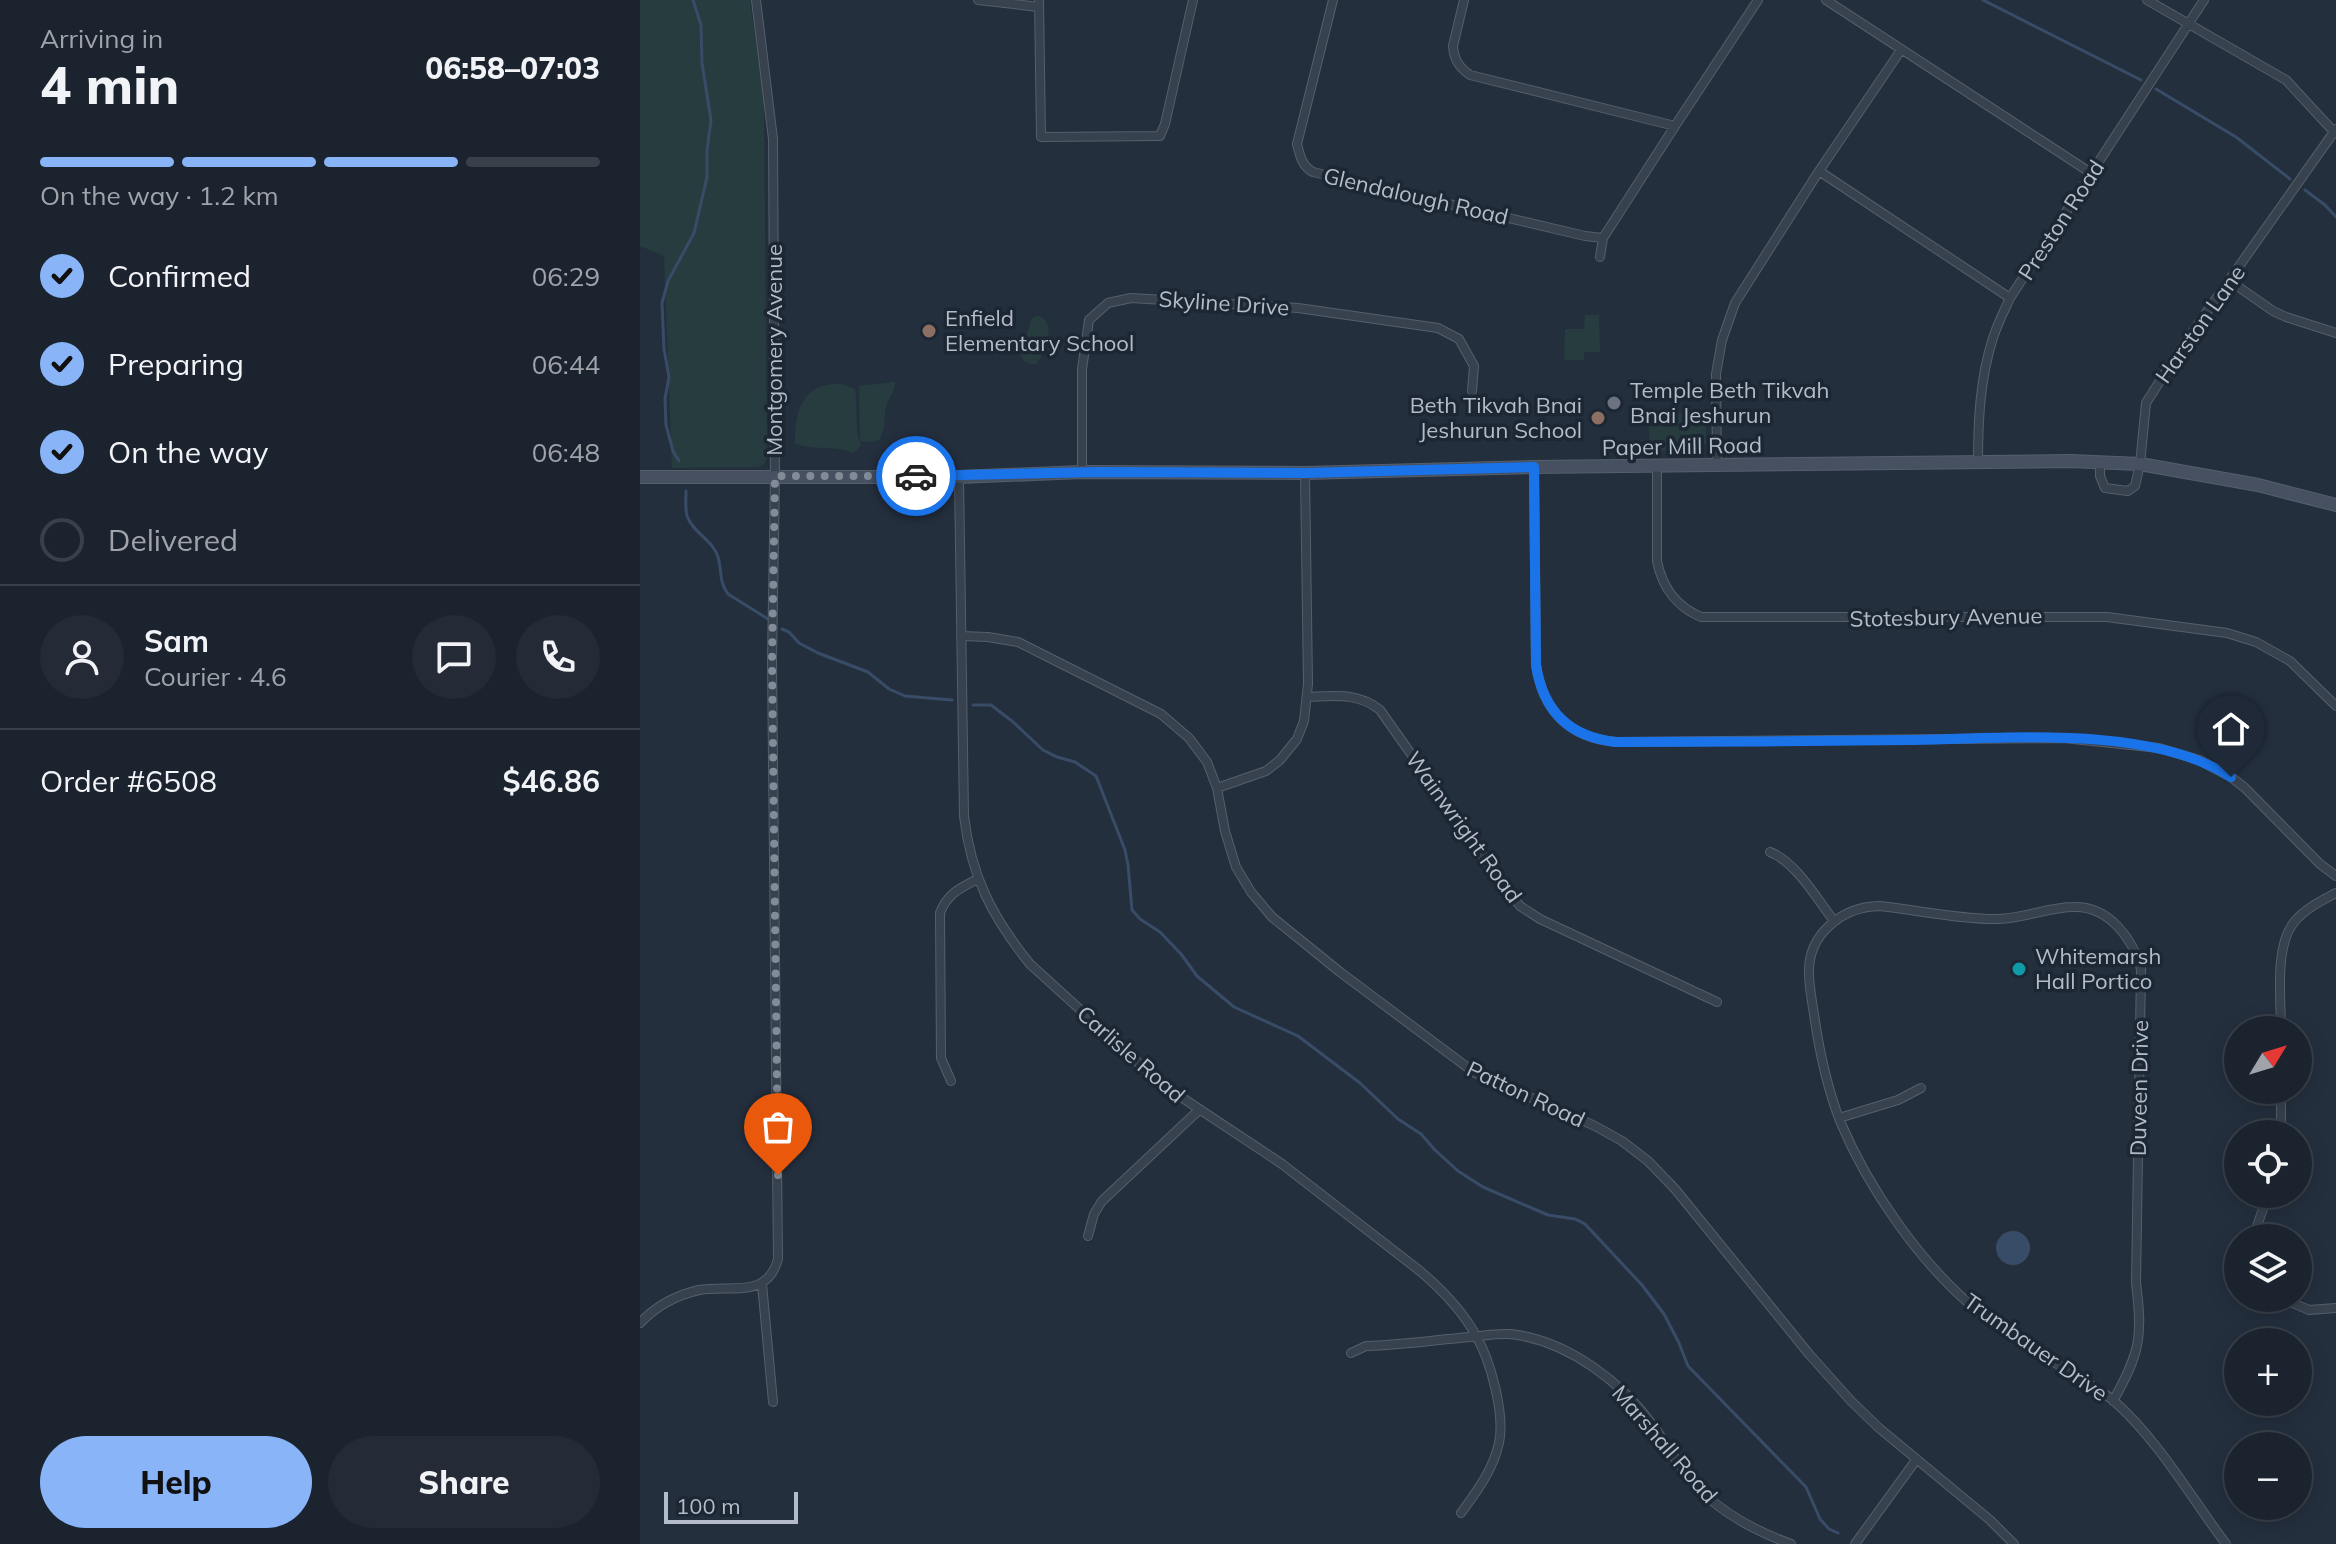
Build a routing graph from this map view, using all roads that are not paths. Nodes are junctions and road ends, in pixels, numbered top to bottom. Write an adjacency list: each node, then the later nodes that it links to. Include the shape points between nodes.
1 (756, 0): 31 (street, Montgomery Avenue, via 773,139)
2 (978, 0): 10 (street)
3 (1193, 0): 10 (street, via 1160,136 1041,137)
4 (1333, 0): 17 (street, Glendalough Road, via 1297,144 1307,168)
5 (1464, 0): 13 (street, via 1453,46 1459,67 1470,75)
6 (1758, 0): 13 (street)
7 (1826, 0): 12 (street)
8 (2147, 0): 11 (street)
9 (2204, 0): 11 (street, Preston Road)
10 (1039, 4)
11 (2189, 23): 14 (street, via 2286,80); 16 (street, Preston Road)
12 (1901, 50): 15 (street); 16 (street)
13 (1675, 126): 17 (street)
14 (2335, 131): 19 (street, Harston Lane)
15 (1819, 171): 20 (street); 27 (street, via 1729,317 1716,374)
16 (2091, 173): 20 (street, Preston Road)
17 (1603, 238): 18 (street)
18 (1600, 257)
19 (2230, 281): 21 (street, via 2273,311); 25 (street, Harston Lane, via 2146,403)
20 (2010, 298): 23 (street, Preston Road, via 1987,364)
21 (2336, 333)
22 (1472, 391): 29 (street, Skyline Drive, via 1474,366 1459,339 1438,328 1298,308 1131,298 1108,303 1089,320 1082,369)
23 (1978, 462): 24 (main road, Paper Mill Road); 27 (main road, Paper Mill Road)
24 (2100, 462): 25 (main road, Paper Mill Road); 25 (street, via 2105,488 2128,491 2135,486)
25 (2140, 464): 34 (main road, Paper Mill Road)
26 (1657, 465): 27 (main road, Paper Mill Road); 28 (main road, Paper Mill Road); 37 (street, Stotesbury Avenue, via 1659,571 1676,601 1701,617 2070,615 2227,633 2274,651 2304,672)
27 (1717, 465)
28 (1534, 467): 30 (main road, Paper Mill Road); 40 (street, via 1538,681 1552,709 1574,731 1616,742 2064,738 2159,748 2231,777)
29 (1082, 472): 30 (main road, Paper Mill Road); 33 (main road, Paper Mill Road)
30 (1305, 473): 36 (street)
31 (775, 476): 32 (main road, Paper Mill Road); 33 (main road, Paper Mill Road); 51 (street, Montgomery Avenue, via 779,1247 775,1268)
32 (640, 477)
33 (959, 477): 35 (street, Carlisle Road)
34 (2336, 505)
35 (961, 636): 38 (street, Patton Road, via 1018,642 1161,714 1195,745); 41 (street, Carlisle Road, via 964,816)
36 (1307, 697): 38 (street, via 1300,732 1283,757 1266,771); 44 (street, Wainwright Road, via 1354,697 1380,710 1526,910)
37 (2336, 706)
38 (1217, 788): 59 (street, Patton Road, via 1236,867 1272,917 1475,1073 1595,1126 1648,1161 1827,1375)
39 (1770, 852): 43 (street, via 1791,865)
40 (2336, 876)
41 (978, 879): 46 (street, via 950,896 940,913 941,1058); 48 (street, Carlisle Road, via 1000,924 1030,964 1163,1085)
42 (2336, 893): 45 (street, via 2305,911 2289,930)
43 (1834, 921): 49 (street, Trumbauer Drive, via 1813,949 1809,968 1818,1037); 57 (street, Duveen Drive, via 1868,906 1997,919 2079,907 2109,918 2131,944 2141,969 2136,1283 2140,1320 2136,1355)
44 (1717, 1002)
45 (2281, 1016)
46 (951, 1081)
47 (1921, 1088): 49 (street)
48 (1199, 1110): 50 (street, via 1102,1201); 55 (street, Carlisle Road, via 1282,1164 1420,1271)
49 (1839, 1118): 57 (street, Trumbauer Drive, via 1876,1189 1937,1273 1980,1313)
50 (1088, 1236)
51 (762, 1284): 54 (street, via 687,1293); 58 (street)
52 (2336, 1308): 53 (street)
53 (2312, 1310)
54 (640, 1323)
55 (1477, 1336): 56 (street, Marshall Road, via 1366,1346); 60 (street, Carlisle Road, via 1500,1409 1500,1434 1486,1477); 61 (street, Marshall Road, via 1532,1338 1577,1357 1626,1394 1713,1502)
56 (1351, 1353)
57 (2113, 1401): 64 (street, Trumbauer Drive, via 2167,1462)
58 (773, 1402)
59 (1916, 1460): 62 (street); 63 (street, Patton Road)
60 (1461, 1513)
61 (1791, 1544)
62 (1855, 1544)
63 (2014, 1544)
64 (2226, 1544)

